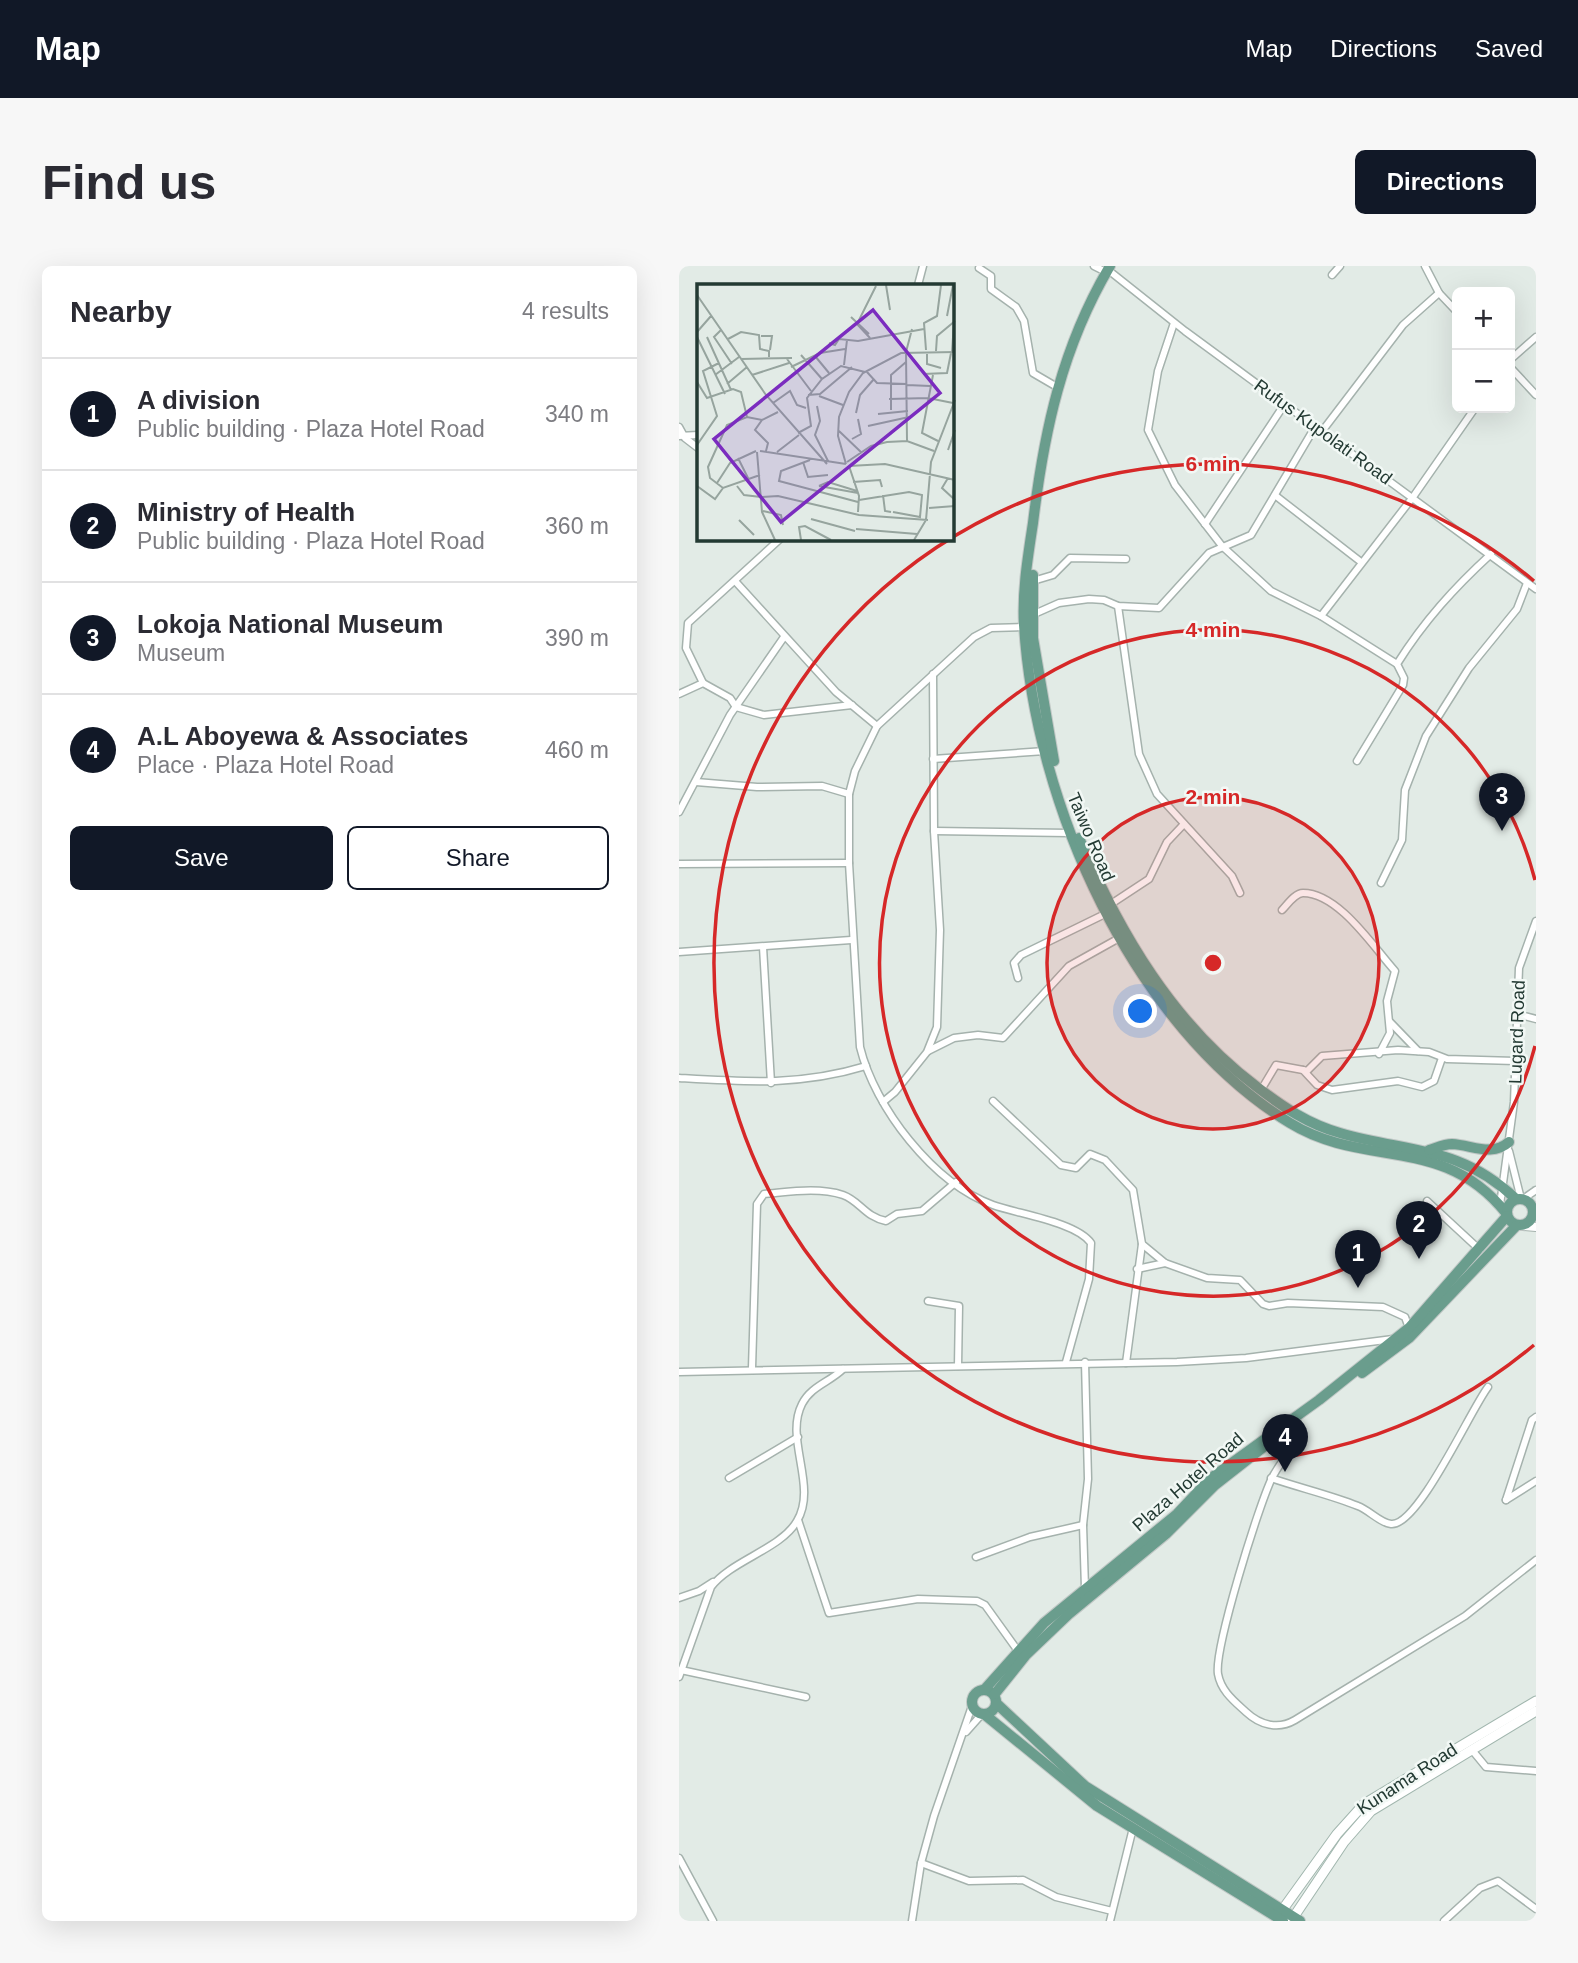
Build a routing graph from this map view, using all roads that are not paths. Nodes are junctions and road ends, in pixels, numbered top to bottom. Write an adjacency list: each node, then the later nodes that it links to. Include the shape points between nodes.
1 (923, 266): 8 (street)
2 (1094, 266): 6 (street, Rufus Kupolati Road)
3 (1340, 266): 7 (street)
4 (1425, 266): 9 (street)
5 (979, 268): 15 (street, via 991,276 991,289 1016,307 1024,321 1033,373)
6 (1111, 269): 11 (street, Rufus Kupolati Road); 15 (main road, Taiwo Road, via 1073,339); 33 (main road, Taiwo Road, via 1079,339 1053,421)
7 (1332, 275)
8 (918, 284)
9 (1439, 293): 10 (street); 21 (street, via 1403,326)
10 (1452, 307)
11 (1174, 323): 17 (street, Rufus Kupolati Road); 26 (street, via 1148,430 1174,485)
12 (1536, 338): 13 (street)
13 (1515, 356)
14 (1515, 372): 16 (street)
15 (1056, 387): 39 (main road, Taiwo Road, via 1036,495)
16 (1536, 395)
17 (1284, 405): 20 (street, Rufus Kupolati Road); 26 (street)
18 (1472, 413): 25 (street)
19 (679, 427): 22 (street)
20 (1315, 427): 21 (street, Rufus Kupolati Road); 24 (street)
21 (1323, 430): 25 (street, Rufus Kupolati Road)
22 (682, 437): 23 (street)
23 (697, 447)
24 (1276, 496): 28 (street, via 1251,535); 31 (street)
25 (1413, 497): 29 (street, Rufus Kupolati Road); 31 (street)
26 (1205, 524): 28 (street)
27 (778, 541): 32 (street)
28 (1222, 545): 36 (street, via 1209,553 1159,608); 38 (street, via 1271,591)
29 (1491, 554): 34 (street, Rufus Kupolati Road); 41 (street, via 1446,595)
30 (1126, 559): 33 (street, via 1070,558 1053,575)
31 (1361, 562): 38 (street)
32 (735, 581): 40 (street); 43 (street, via 688,623 687,648)
33 (1033, 581): 37 (main road, Taiwo Road)
34 (1527, 583): 35 (street, Rufus Kupolati Road); 59 (street, via 1517,609 1469,668 1426,736 1405,790 1402,840)
35 (1536, 589)
36 (1118, 606): 37 (street, via 1089,599 1059,603); 54 (street, via 1139,754 1157,794)
37 (1032, 615): 61 (main road, Taiwo Road, via 1044,713 1060,787)
38 (1321, 616): 41 (street)
39 (1025, 627): 42 (street, via 985,631); 48 (main road, Taiwo Road)
40 (784, 637): 45 (street); 46 (street)
41 (1397, 664): 50 (street, via 1403,685)
42 (933, 674): 47 (street); 49 (street)
43 (703, 683): 44 (street); 46 (street, via 730,698)
44 (679, 694)
45 (852, 705): 46 (street, via 764,715); 47 (street)
46 (736, 707): 51 (street)
47 (877, 726): 52 (street)
48 (1045, 751): 49 (street); 56 (main road, Taiwo Road)
49 (933, 759): 55 (street)
50 (1357, 761)
51 (696, 782): 52 (street, via 768,788 822,786); 53 (street)
52 (849, 794): 57 (street)
53 (679, 812)
54 (1184, 824): 60 (street, via 1232,876); 61 (street, via 1167,842 1149,879)
55 (934, 831): 56 (street); 73 (street, via 940,930 937,1027)
56 (1069, 833): 61 (main road, Taiwo Road)
57 (849, 863): 58 (street); 65 (street)
58 (679, 864)
59 (1381, 883)
60 (1240, 893)
61 (1109, 908): 64 (main road, Taiwo Road); 68 (street, via 1021,955 1014,963); 81 (main road, Taiwo Road, via 1191,1029)
62 (1282, 910): 71 (street, via 1304,893 1343,914 1369,938 1396,975 1387,1001)
63 (1536, 921): 69 (street, Lugard Road, via 1519,968)
64 (1121, 937): 73 (street, via 1069,966 1003,1038 954,1038); 92 (main road, Taiwo Road, via 1162,1003 1196,1044 1290,1123 1321,1138 1442,1164 1464,1175)
65 (851, 940): 66 (street); 77 (street, via 857,1029)
66 (763, 947): 67 (street); 80 (street)
67 (679, 953)
68 (1018, 978)
69 (1517, 1014): 70 (street); 76 (street, Lugard Road)
70 (1536, 1019)
71 (1390, 1021): 72 (street); 74 (street)
72 (1418, 1051): 74 (street); 75 (street)
73 (927, 1052): 83 (street)
74 (1379, 1054): 78 (street, via 1322,1056)
75 (1442, 1058): 76 (street); 78 (street, via 1434,1081 1422,1087 1398,1081 1332,1090 1317,1085)
76 (1515, 1061): 84 (street, Lugard Road)
77 (866, 1066): 80 (street); 83 (street)
78 (1303, 1070): 81 (street, via 1276,1065)
79 (679, 1078): 80 (street)
80 (771, 1083)
81 (1261, 1090): 85 (main road, Taiwo Road, via 1314,1125)
82 (993, 1101): 95 (street, via 1061,1166 1076,1168 1090,1154 1105,1160 1133,1190)
83 (883, 1102): 86 (street, via 900,1130)
84 (1509, 1144): 85 (main road, via 1490,1150 1448,1144); 87 (street); 89 (street)
85 (1427, 1150): 87 (main road, Taiwo Road, via 1455,1158)
86 (956, 1182): 102 (street, via 975,1198 1077,1230 1091,1243 1089,1279); 106 (street, via 922,1210 886,1221 865,1213 844,1196 810,1191 764,1194 757,1204)
87 (1502, 1186): 89 (main road, Taiwo Road); 92 (street)
88 (1536, 1191): 89 (street)
89 (1520, 1199): 91 (main road, Taiwo Road); 92 (main road, Plaza Hotel Road)
90 (1427, 1202): 96 (street)
91 (1535, 1209): 93 (main road, Plaza Hotel Road, via 1529,1222)
92 (1504, 1211): 93 (main road, Taiwo Road); 96 (main road, Plaza Hotel Road)
93 (1520, 1226): 94 (street); 100 (main road, Plaza Hotel Road)
94 (1536, 1227)
95 (1142, 1244): 97 (street); 98 (street)
96 (1480, 1250): 100 (main road, Plaza Hotel Road)
97 (1165, 1263): 98 (street); 100 (street, via 1207,1278 1240,1280 1269,1306 1383,1307 1405,1317)
98 (1137, 1269): 104 (street)
99 (928, 1301): 105 (street, via 958,1306)
100 (1409, 1333): 101 (main road, Plaza Hotel Road); 111 (main road, Plaza Hotel Road)
101 (1393, 1339): 104 (street, via 1246,1358); 121 (main road, Plaza Hotel Road, via 1319,1400 1211,1478 1177,1514)
102 (1066, 1362): 103 (street); 105 (street)
103 (1085, 1362): 104 (street); 117 (street, via 1088,1479)
104 (1126, 1363)
105 (958, 1367): 107 (street)
106 (753, 1368): 107 (street); 108 (street)
107 (843, 1368): 112 (street, via 803,1402)
108 (679, 1372)
109 (1487, 1387): 114 (street, via 1429,1486 1395,1524 1359,1506)
110 (1536, 1417): 115 (street, via 1514,1467 1506,1500)
111 (1297, 1421): 114 (street, via 1297,1441); 129 (main road, Plaza Hotel Road, via 1215,1485 1166,1534 1069,1614 1026,1655)
112 (798, 1437): 113 (street); 116 (street, via 804,1491)
113 (729, 1478)
114 (1272, 1478): 119 (street, via 1218,1662 1226,1693 1264,1723 1286,1725 1361,1682 1465,1616)
115 (1536, 1481)
116 (798, 1520): 120 (street, via 782,1536); 125 (street, via 829,1613 918,1599 977,1601 985,1605)
117 (1083, 1525): 118 (street, via 1030,1537); 121 (street)
118 (976, 1557)
119 (1536, 1560)
120 (720, 1576): 122 (street); 123 (street)
121 (1084, 1588): 125 (main road, Plaza Hotel Road)
122 (699, 1591): 123 (street); 124 (street)
123 (705, 1597): 126 (street)
124 (679, 1598)
125 (1018, 1651): 127 (main road, Plaza Hotel Road)
126 (680, 1674): 128 (street)
127 (984, 1690): 129 (main road); 131 (main road, via 974,1695)
128 (806, 1697)
129 (995, 1699): 133 (main road, via 992,1711); 137 (main road, via 1085,1786)
130 (1536, 1701): 142 (main road, Kunama Road, via 1364,1804 1337,1833)
131 (972, 1706): 133 (main road); 134 (street)
132 (1536, 1712): 135 (main road, Kunama Road)
133 (983, 1714): 134 (street); 137 (main road, via 1097,1807)
134 (965, 1733): 139 (street, via 948,1771)
135 (1472, 1750): 136 (street, via 1486,1767); 142 (main road, Kunama Road, via 1371,1811)
136 (1536, 1771)
137 (1136, 1823): 141 (street); 142 (main road)
138 (679, 1858): 143 (street)
139 (921, 1863): 141 (street, via 969,1881 1024,1881 1056,1898); 144 (street)
140 (1536, 1909): 146 (street, via 1498,1881 1480,1888)
141 (1112, 1911): 145 (street)
142 (1287, 1918)
143 (713, 1921)
144 (912, 1921)
145 (1110, 1921)
146 (1444, 1921)

